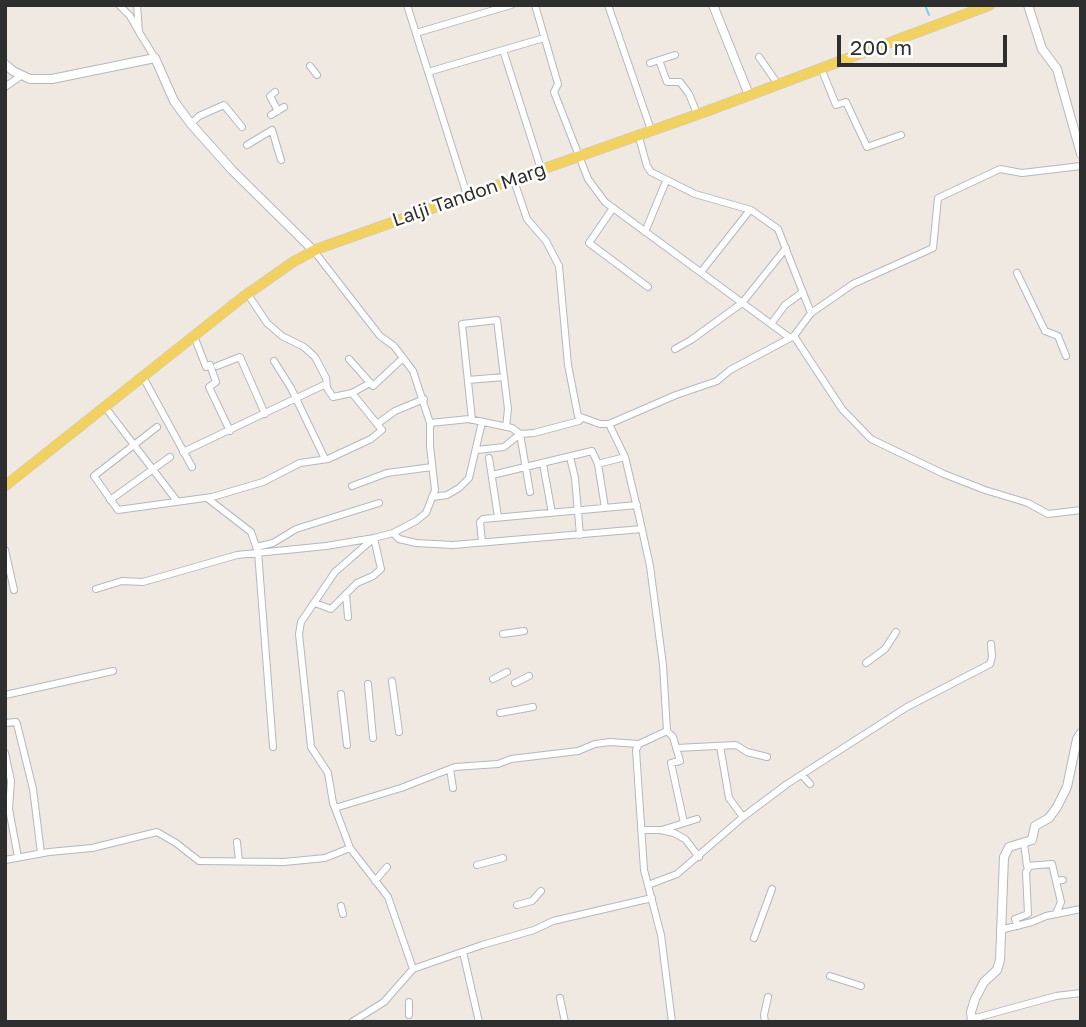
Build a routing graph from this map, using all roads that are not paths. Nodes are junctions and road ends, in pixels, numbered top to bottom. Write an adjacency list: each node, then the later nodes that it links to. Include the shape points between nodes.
1 (119, 5): 12 (street)
2 (137, 5): 12 (street)
3 (407, 5): 13 (street)
4 (510, 5): 11 (street)
5 (535, 5): 14 (street)
6 (608, 5): 36 (street)
7 (713, 5): 31 (street)
8 (989, 5): 10 (main road, Lalji Tandon Marg)
9 (1028, 5): 40 (street, via 1042,49 1057,69)
10 (971, 7): 15 (main road, Lalji Tandon Marg)
11 (490, 8): 13 (street)
12 (139, 32): 19 (street)
13 (416, 33): 25 (street)
14 (544, 38): 16 (street); 41 (street, via 558,84 554,92)
15 (877, 44): 24 (main road, Lalji Tandon Marg); 28 (main road, Lalji Tandon Marg)
16 (503, 50): 25 (street); 44 (street)
17 (674, 55): 20 (street)
18 (760, 57): 28 (street)
19 (155, 58): 26 (street, via 52,79); 34 (street)
20 (659, 60): 21 (street); 33 (street, via 667,82 680,82)
21 (650, 63)
22 (5, 64): 26 (street)
23 (310, 66): 27 (street)
24 (821, 68): 31 (main road, Lalji Tandon Marg); 38 (street, via 836,104 846,102 867,147)
25 (428, 72): 47 (street)
26 (22, 75): 29 (street)
27 (317, 75)
28 (775, 80): 31 (main road, Lalji Tandon Marg)
29 (5, 87)
30 (275, 92): 32 (street, via 270,96)
31 (749, 93): 33 (main road, Lalji Tandon Marg); 37 (main road, Lalji Tandon Marg)
32 (278, 111)
33 (696, 111): 36 (main road, Lalji Tandon Marg)
34 (191, 124): 35 (street, via 224,105); 52 (street)
35 (242, 127)
36 (650, 127): 37 (main road, Lalji Tandon Marg)
37 (638, 133): 41 (main road, Lalji Tandon Marg); 46 (street, via 647,166)
38 (901, 135)
39 (247, 145): 42 (street, via 272,130)
40 (1081, 154)
41 (577, 155): 44 (main road, Lalji Tandon Marg); 48 (street, via 588,179)
42 (281, 160)
43 (1081, 166): 59 (street, via 1022,173 1000,169 938,198 933,248 853,284)
44 (541, 168): 45 (main road, Lalji Tandon Marg)
45 (513, 178): 47 (main road, Lalji Tandon Marg); 79 (street, via 527,219 559,266 568,365)
46 (666, 181): 49 (street); 50 (street)
47 (467, 194): 52 (main road, Lalji Tandon Marg)
48 (613, 208): 50 (street); 55 (street, via 589,243)
49 (750, 209): 51 (street, via 778,229); 53 (street)
50 (645, 232): 53 (street)
51 (786, 248): 56 (street); 58 (street)
52 (312, 250): 57 (main road, Lalji Tandon Marg); 65 (street)
53 (701, 272): 58 (street)
54 (1017, 273): 64 (street, via 1045,331 1058,336)
55 (649, 287)
56 (803, 292): 59 (street); 60 (street, via 785,305)
57 (247, 293): 61 (main road, Lalji Tandon Marg); 70 (main road, Lalji Tandon Marg); 73 (street, via 267,323 315,357)
58 (742, 303): 60 (street); 63 (street)
59 (811, 313): 62 (street)
60 (771, 324): 62 (street)
61 (194, 336): 70 (main road, Lalji Tandon Marg); 87 (street, via 206,367 211,365 216,382 209,387)
62 (792, 337): 84 (street, via 717,381); 115 (street, via 842,409 871,439 944,474 1048,514)
63 (675, 349)
64 (1066, 356)
65 (403, 358): 72 (street, via 373,386); 75 (street)
66 (349, 359): 72 (street)
67 (274, 361): 76 (street)
68 (217, 366): 78 (street, via 240,357)
69 (504, 377): 71 (street); 71 (street, via 496,320 462,324); 85 (street)
70 (137, 380): 77 (main road, Lalji Tandon Marg); 91 (street); 104 (main road, Lalji Tandon Marg)
71 (468, 380): 80 (street)
72 (370, 383): 74 (street)
73 (326, 384): 74 (street, via 333,397); 76 (street)
74 (352, 393): 83 (street)
75 (424, 398): 82 (street); 83 (street)
76 (296, 399): 78 (street); 96 (street)
77 (105, 407): 89 (street); 104 (main road, Lalji Tandon Marg)
78 (265, 414): 87 (street)
79 (582, 418): 84 (street); 88 (street)
80 (472, 420): 81 (street); 82 (street)
81 (482, 422): 85 (street); 90 (street)
82 (430, 423): 100 (street)
83 (377, 424): 96 (street, via 382,430 370,439)
84 (609, 424): 94 (street)
85 (506, 426): 88 (street)
86 (157, 427): 89 (street)
87 (230, 431): 91 (street)
88 (520, 434): 90 (street, via 503,447); 101 (street)
89 (134, 446): 102 (street); 109 (street, via 94,477)
90 (477, 450): 107 (street, via 460,488)
91 (183, 452): 99 (street)
92 (170, 457): 102 (street)
93 (570, 457): 97 (street); 98 (street, via 592,452); 114 (street)
94 (625, 457): 98 (street); 112 (street)
95 (489, 458): 103 (street)
96 (325, 459): 108 (street, via 300,463 263,482)
97 (543, 464): 101 (street); 116 (street)
98 (598, 464): 113 (street)
99 (192, 467)
100 (432, 467): 105 (street, via 387,473); 107 (street)
101 (526, 468): 103 (street); 106 (street)
102 (152, 470): 109 (street); 110 (street)
103 (492, 475): 117 (street)
104 (5, 484)
105 (352, 485)
106 (530, 492)
107 (432, 496): 119 (street, via 426,513)
108 (207, 498): 110 (street); 123 (street, via 251,532)
109 (110, 500): 110 (street, via 118,510)
110 (177, 501)
111 (379, 503): 123 (street, via 296,529)
112 (637, 505): 113 (street); 118 (street)
113 (605, 508): 114 (street)
114 (578, 510): 116 (street); 120 (street)
115 (1081, 510)
116 (552, 513): 117 (street)
117 (498, 517): 122 (street, via 481,520)
118 (642, 529): 120 (street); 147 (street, via 658,621)
119 (393, 533): 121 (street); 122 (street, via 398,539 416,543)
120 (580, 535): 122 (street)
121 (374, 538): 123 (street); 127 (street, via 381,569); 128 (street, via 335,572)
122 (482, 542)
123 (257, 549): 125 (street, via 143,582 122,581); 153 (street)
124 (5, 550): 126 (street)
125 (96, 589)
126 (14, 590)
127 (346, 594): 128 (street, via 331,609); 129 (street)
128 (315, 603): 163 (street, via 301,622 299,634 311,747 327,774)
129 (348, 617)
130 (524, 631): 132 (street)
131 (896, 632): 134 (street, via 885,649)
132 (503, 634)
133 (991, 644): 159 (street, via 990,664 907,707)
134 (866, 663)
135 (113, 671): 143 (street)
136 (507, 672): 138 (street)
137 (529, 676): 140 (street)
138 (493, 679)
139 (392, 681): 148 (street)
140 (515, 683)
141 (368, 684): 150 (street)
142 (341, 694): 151 (street)
143 (5, 695)
144 (533, 707): 145 (street)
145 (500, 713)
146 (5, 723): 172 (street, via 17,724 33,789)
147 (667, 731): 154 (street); 155 (street)
148 (398, 732)
149 (1081, 733): 170 (street, via 1057,807 1035,826 1032,840)
150 (373, 738)
151 (347, 745)
152 (720, 746): 155 (street); 157 (street, via 736,745); 164 (street, via 729,798)
153 (273, 747)
154 (638, 747): 158 (street, via 631,743 595,744 578,751); 167 (street)
155 (676, 748): 166 (street, via 680,761 671,762)
156 (5, 753): 162 (street, via 11,781)
157 (767, 757)
158 (450, 769): 161 (street); 163 (street)
159 (802, 775): 160 (street); 164 (street)
160 (810, 784)
161 (453, 788)
162 (7, 800): 174 (street)
163 (335, 808): 171 (street)
164 (743, 817): 173 (street)
165 (697, 819): 166 (street)
166 (684, 823): 168 (street)
167 (642, 830): 168 (street); 182 (street)
168 (660, 830): 173 (street, via 685,839)
169 (237, 842): 177 (street)
170 (1024, 843): 180 (street); 192 (street, via 1009,848 1004,857)
171 (350, 848): 177 (street, via 325,858); 181 (street)
172 (41, 853): 174 (street); 177 (street, via 92,848 157,832 199,861)
173 (699, 857): 182 (street, via 677,874)
174 (18, 858): 176 (street)
175 (503, 858): 178 (street)
176 (5, 860)
177 (239, 862)
178 (477, 865)
179 (387, 867): 181 (street)
180 (1030, 867): 189 (street, via 1052,864 1059,880); 191 (street, via 1026,872 1028,914 1015,919)
181 (375, 881): 195 (street, via 388,897)
182 (648, 885): 185 (street)
183 (772, 889): 193 (street)
184 (541, 891): 186 (street, via 532,901)
185 (652, 898): 194 (street, via 553,921); 207 (street)
186 (517, 905)
187 (341, 906): 190 (street)
188 (1081, 909): 189 (street)
189 (1056, 914): 191 (street)
190 (343, 915)
191 (1017, 926): 192 (street)
192 (1000, 930): 203 (street, via 997,970 975,999)
193 (754, 938)
194 (463, 952): 195 (street); 205 (street)
195 (413, 969): 204 (street, via 384,1002)
196 (830, 976): 197 (street)
197 (861, 986)
198 (1081, 993): 203 (street)
199 (768, 997): 208 (street)
200 (560, 998): 206 (street)
201 (409, 1002): 202 (street)
202 (410, 1015)
203 (972, 1020)
204 (352, 1022)
205 (479, 1022)
206 (565, 1022)
207 (672, 1022)
208 (765, 1022)

